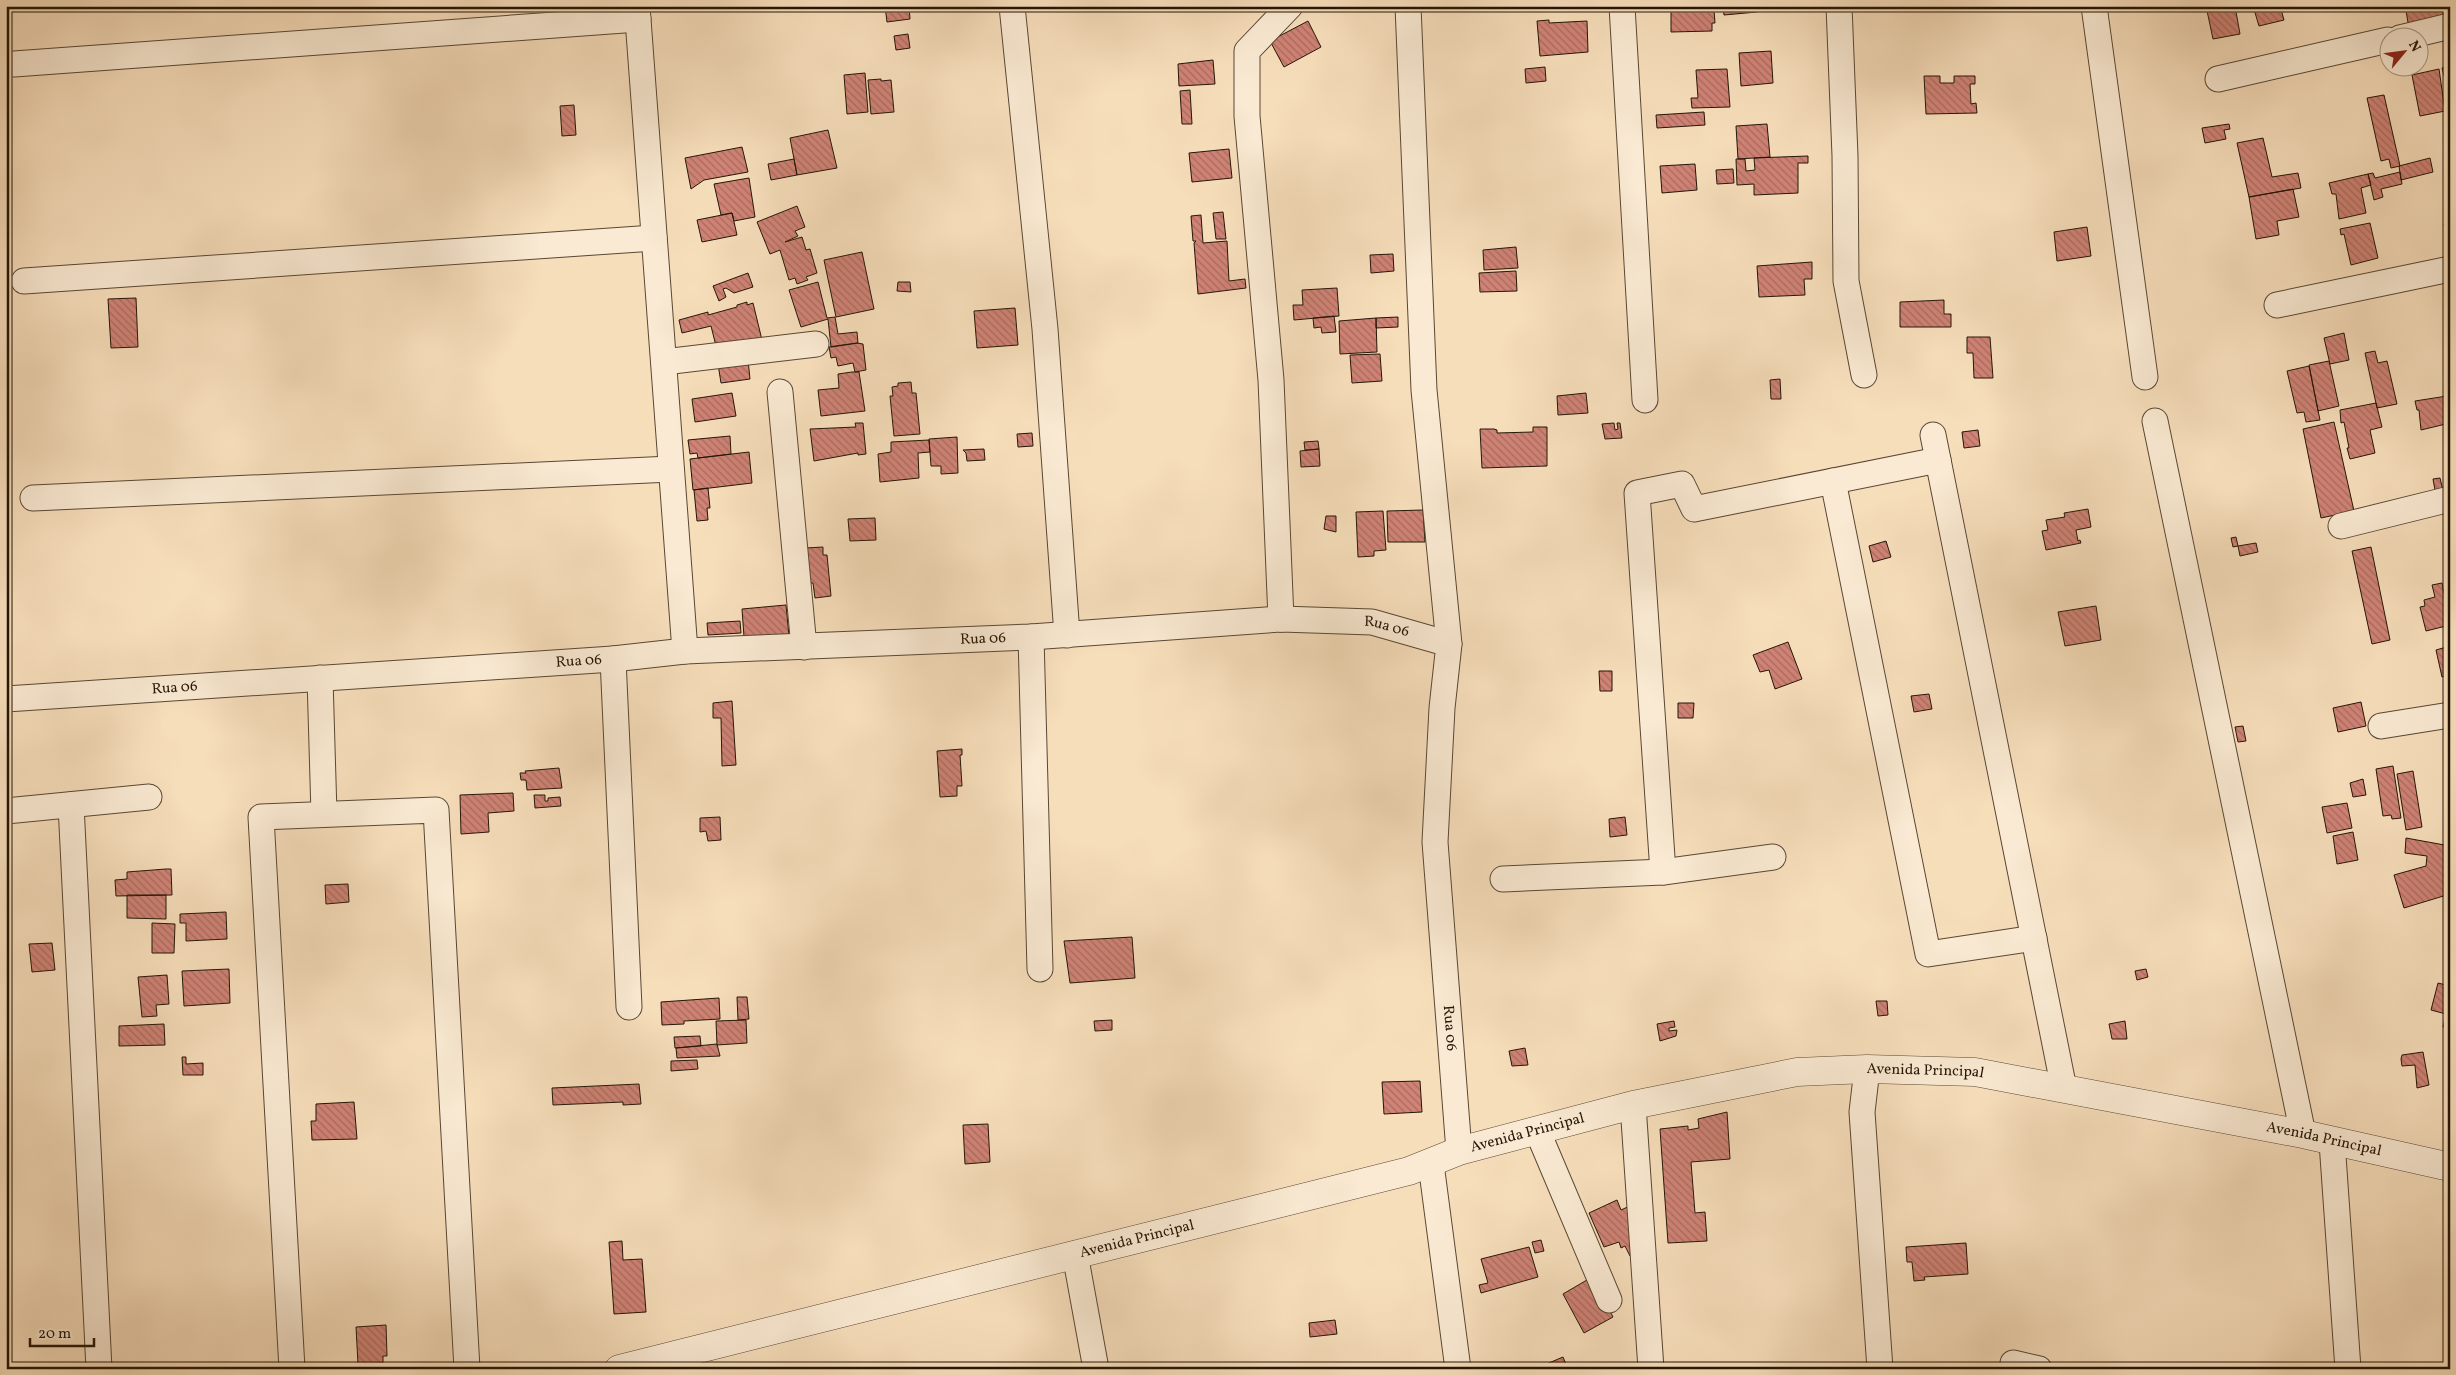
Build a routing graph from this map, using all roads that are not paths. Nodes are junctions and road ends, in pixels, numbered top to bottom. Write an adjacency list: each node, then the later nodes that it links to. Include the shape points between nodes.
1 (1012, 6): 32 (street, via 1045,329)
2 (1290, 6): 31 (street, via 1247,51 1247,116 1271,380)
3 (1408, 6): 34 (street, via 1424,390)
4 (1622, 6): 22 (street)
5 (1839, 6): 19 (street, via 1846,281)
6 (2094, 6): 20 (street)
7 (637, 13): 11 (street); 13 (street)
8 (2450, 26): 9 (street)
9 (2428, 31)
10 (2378, 42): 12 (street)
11 (14, 64)
12 (2218, 79)
13 (654, 238): 15 (street); 18 (street)
14 (2450, 268): 16 (street)
15 (24, 281)
16 (2277, 305)
17 (816, 344): 18 (street)
18 (664, 362): 26 (street)
19 (1864, 375)
20 (2145, 377)
21 (780, 392): 35 (street)
22 (1644, 400)
23 (2156, 421): 56 (street)
24 (1934, 436): 25 (street)
25 (1938, 460): 27 (street); 49 (street)
26 (671, 469): 28 (street); 36 (street)
27 (1833, 481): 47 (street, via 1694,509 1682,484 1637,493); 49 (street, via 1928,954)
28 (33, 498)
29 (2450, 498): 30 (street)
30 (2341, 526)
31 (1281, 619): 32 (street, Rua 06); 34 (street, Rua 06, via 1372,622)
32 (1067, 635): 33 (street, Rua 06)
33 (1031, 637): 35 (street, Rua 06); 50 (street)
34 (1449, 644): 58 (street, Rua 06, via 1435,842)
35 (804, 647): 36 (street, Rua 06)
36 (685, 651): 37 (street, Rua 06)
37 (613, 659): 38 (street, Rua 06); 51 (street)
38 (320, 678): 39 (street, Rua 06); 45 (street)
39 (6, 699)
40 (2450, 715): 41 (street)
41 (2381, 726)
42 (149, 797): 43 (street)
43 (71, 805): 44 (street); 65 (street)
44 (7, 808)
45 (324, 814): 66 (street, via 261,817); 67 (street, via 436,810)
46 (1773, 857): 47 (street)
47 (1663, 872): 48 (street)
48 (1504, 879)
49 (2034, 938): 53 (street)
50 (1040, 969)
51 (629, 1007)
52 (1867, 1069): 53 (street, Avenida Principal, via 1975,1072); 54 (street, Avenida Principal, via 1797,1072); 72 (street, via 1862,1112)
53 (2064, 1089): 56 (street, Avenida Principal)
54 (1633, 1105): 55 (street, Avenida Principal); 71 (street)
55 (1537, 1130): 58 (street, Avenida Principal); 62 (street)
56 (2303, 1134): 57 (street, Avenida Principal)
57 (2332, 1142): 60 (street, Avenida Principal); 74 (street)
58 (1459, 1151): 59 (street, Avenida Principal)
59 (1431, 1164): 61 (street, Avenida Principal); 70 (street)
60 (2450, 1167)
61 (1075, 1254): 64 (street, Avenida Principal); 69 (street)
62 (1608, 1300)
63 (2013, 1363): 73 (street)
64 (648, 1365): 68 (street, Avenida Principal)
65 (99, 1369)
66 (292, 1369)
67 (467, 1369)
68 (619, 1369)
69 (1096, 1369)
70 (1458, 1369)
71 (1651, 1369)
72 (1880, 1369)
73 (2038, 1369)
74 (2348, 1369)

